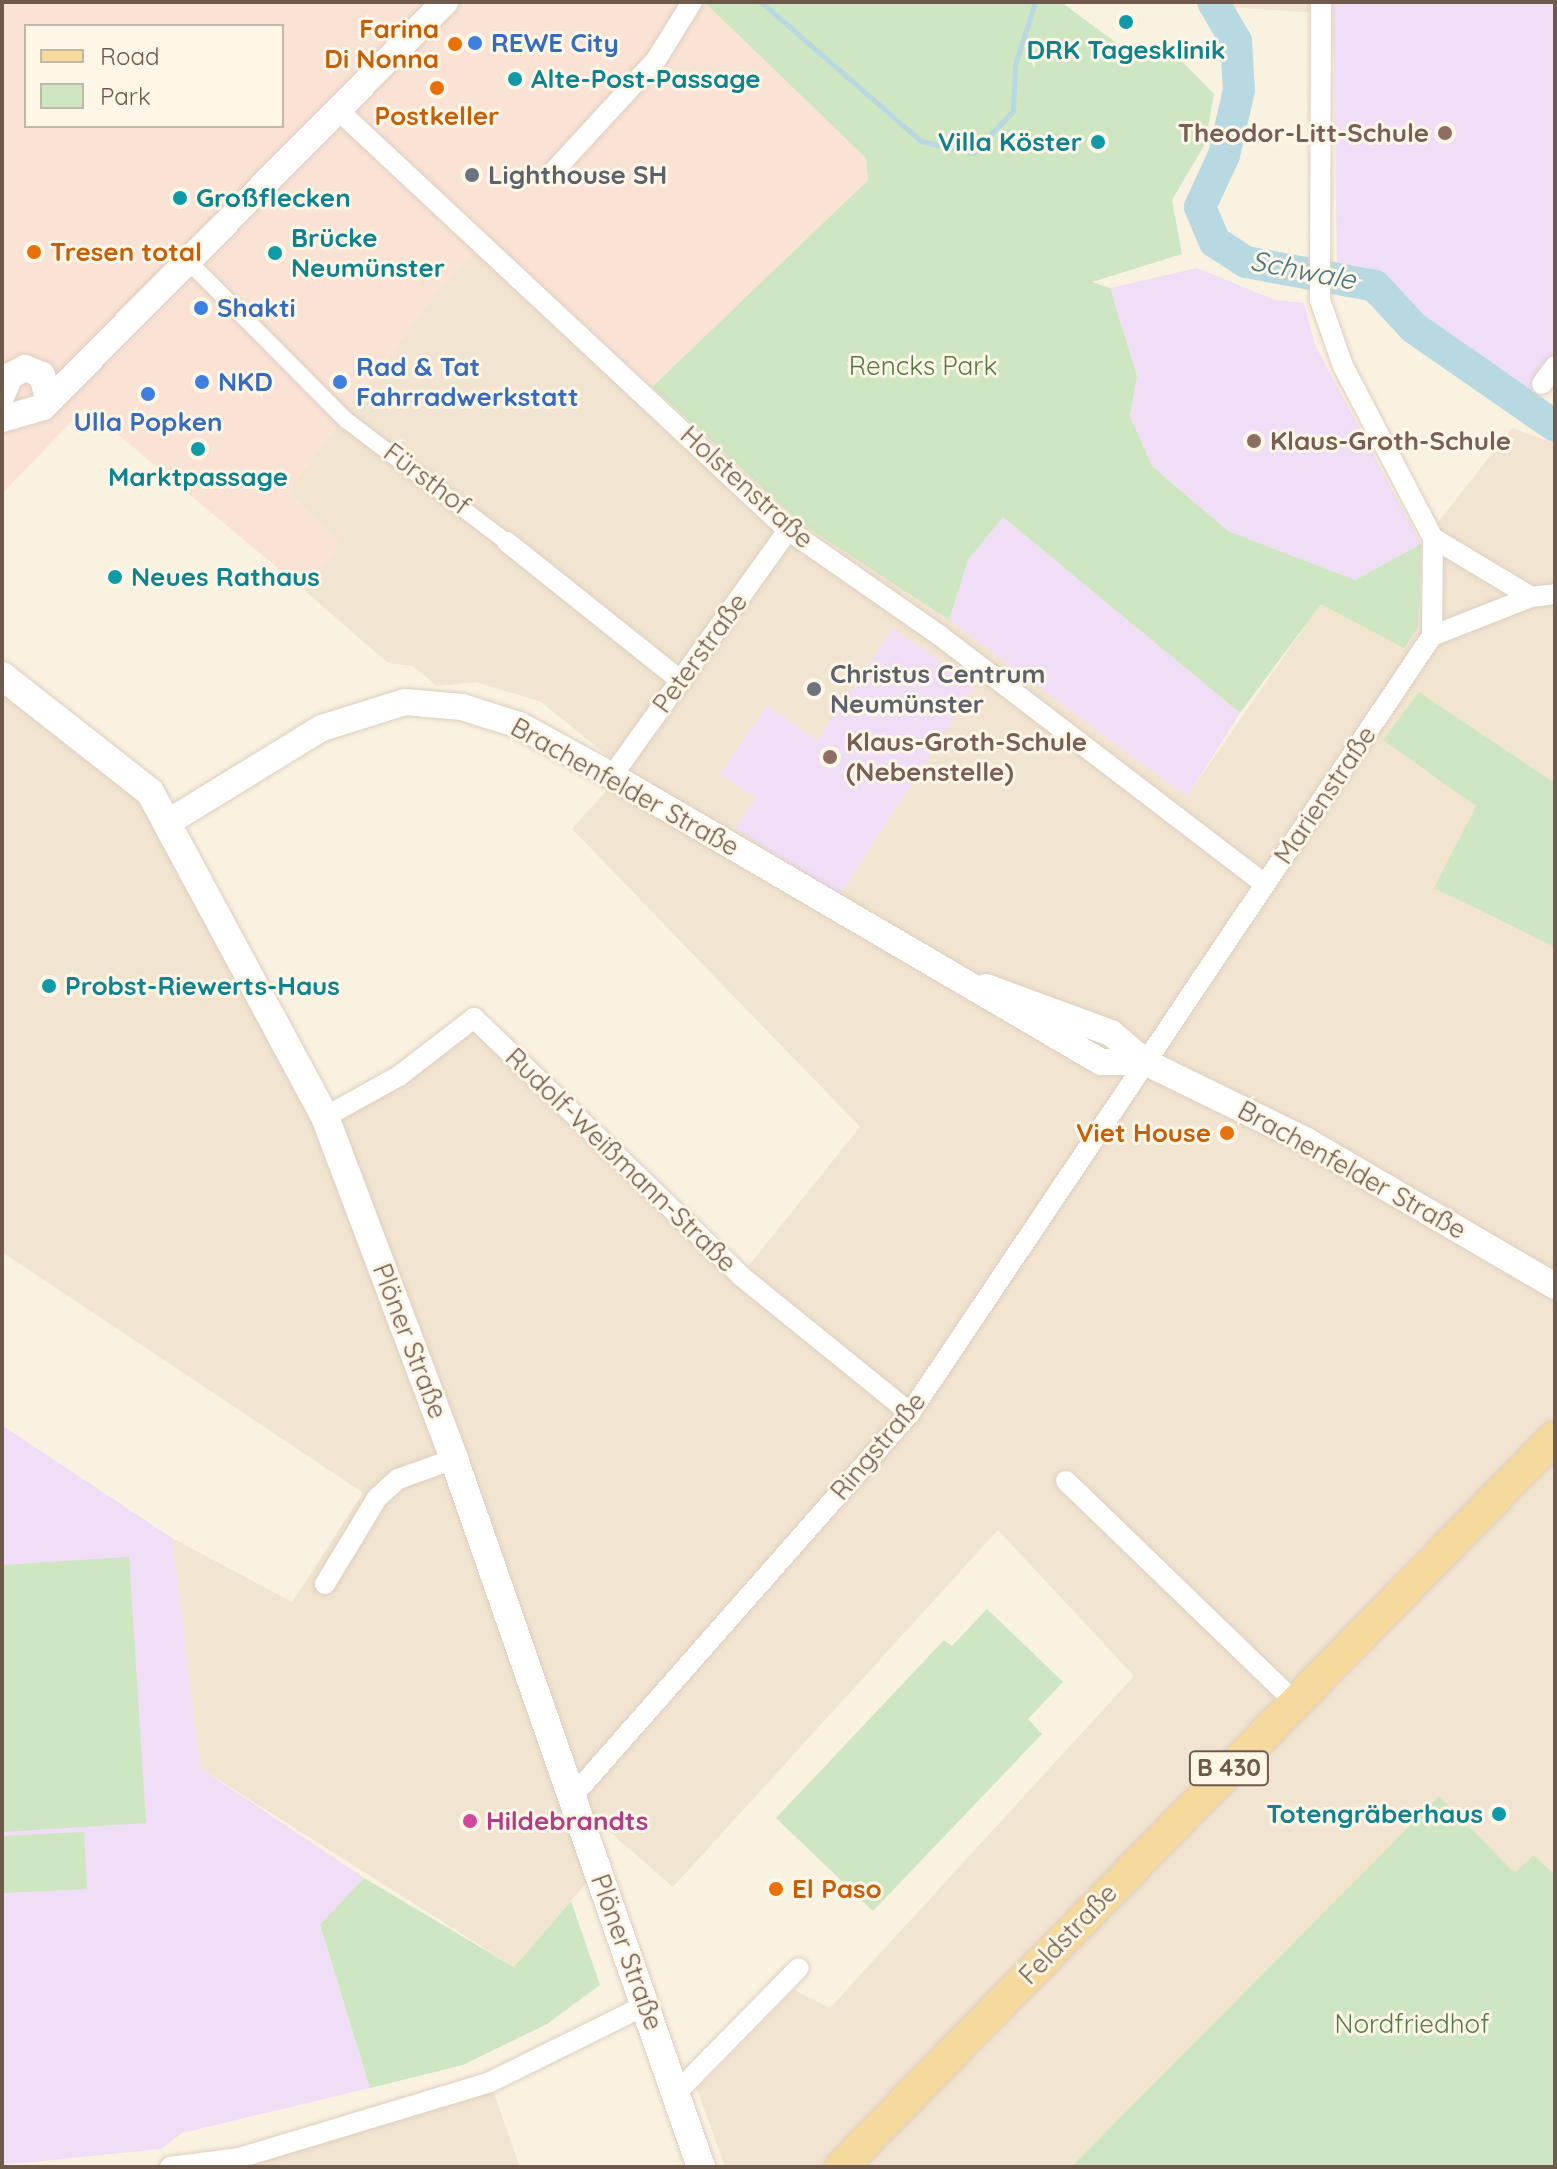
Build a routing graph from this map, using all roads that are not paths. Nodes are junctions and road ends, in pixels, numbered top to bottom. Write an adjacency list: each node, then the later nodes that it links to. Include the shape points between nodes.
1 (445, 2): 4 (street)
2 (692, 2): 5 (street, via 656,60)
3 (1321, 2): 12 (street, via 1319,289 1343,366)
4 (338, 110): 6 (street); 11 (street, Holstenstraße)
5 (553, 172)
6 (188, 261): 9 (street, via 86,363); 13 (street, Fürsthof, via 346,420)
7 (1555, 366): 8 (street)
8 (1542, 384)
9 (45, 387): 10 (street, via 36,412); 10 (street, via 17,370)
10 (6, 405)
11 (788, 530): 18 (street, Peterstraße); 21 (street, Holstenstraße, via 939,635)
12 (1433, 538): 15 (street); 16 (street)
13 (507, 542): 18 (street, Fürsthof)
14 (1555, 594): 15 (street)
15 (1531, 597): 16 (street)
16 (1432, 636): 21 (street, Marienstraße)
17 (2, 676): 20 (main road, Plöner Straße, via 114,758)
18 (681, 681): 19 (street, Peterstraße)
19 (612, 776): 20 (street, Brachenfelder Straße, via 490,714 405,702 322,728); 22 (street, Brachenfelder Straße, via 983,986 1016,1015 1101,1062)
20 (170, 821): 23 (main road, Plöner Straße)
21 (1265, 884): 22 (street, Marienstraße)
22 (1145, 1062): 24 (street, Brachenfelder Straße, via 1305,1140); 25 (street, Ringstraße)
23 (325, 1117): 25 (street, Rudolf-Weißmann-Straße, via 399,1076 474,1018 741,1276); 27 (main road, Plöner Straße)
24 (1555, 1286)
25 (910, 1413): 31 (street, Ringstraße)
26 (1555, 1437): 30 (main road, Feldstraße / B 430)
27 (454, 1459): 29 (street, via 398,1479 377,1498); 31 (main road, Plöner Straße)
28 (1066, 1481): 30 (street)
29 (325, 1584)
30 (1294, 1701): 37 (main road, Feldstraße / B 430)
31 (571, 1798): 33 (main road, Plöner Straße)
32 (799, 1968): 34 (street)
33 (646, 2005): 34 (main road, Plöner Straße); 35 (street, via 490,2082 239,2158)
34 (676, 2093): 36 (main road, Plöner Straße)
35 (170, 2167)
36 (701, 2167)
37 (841, 2167)

